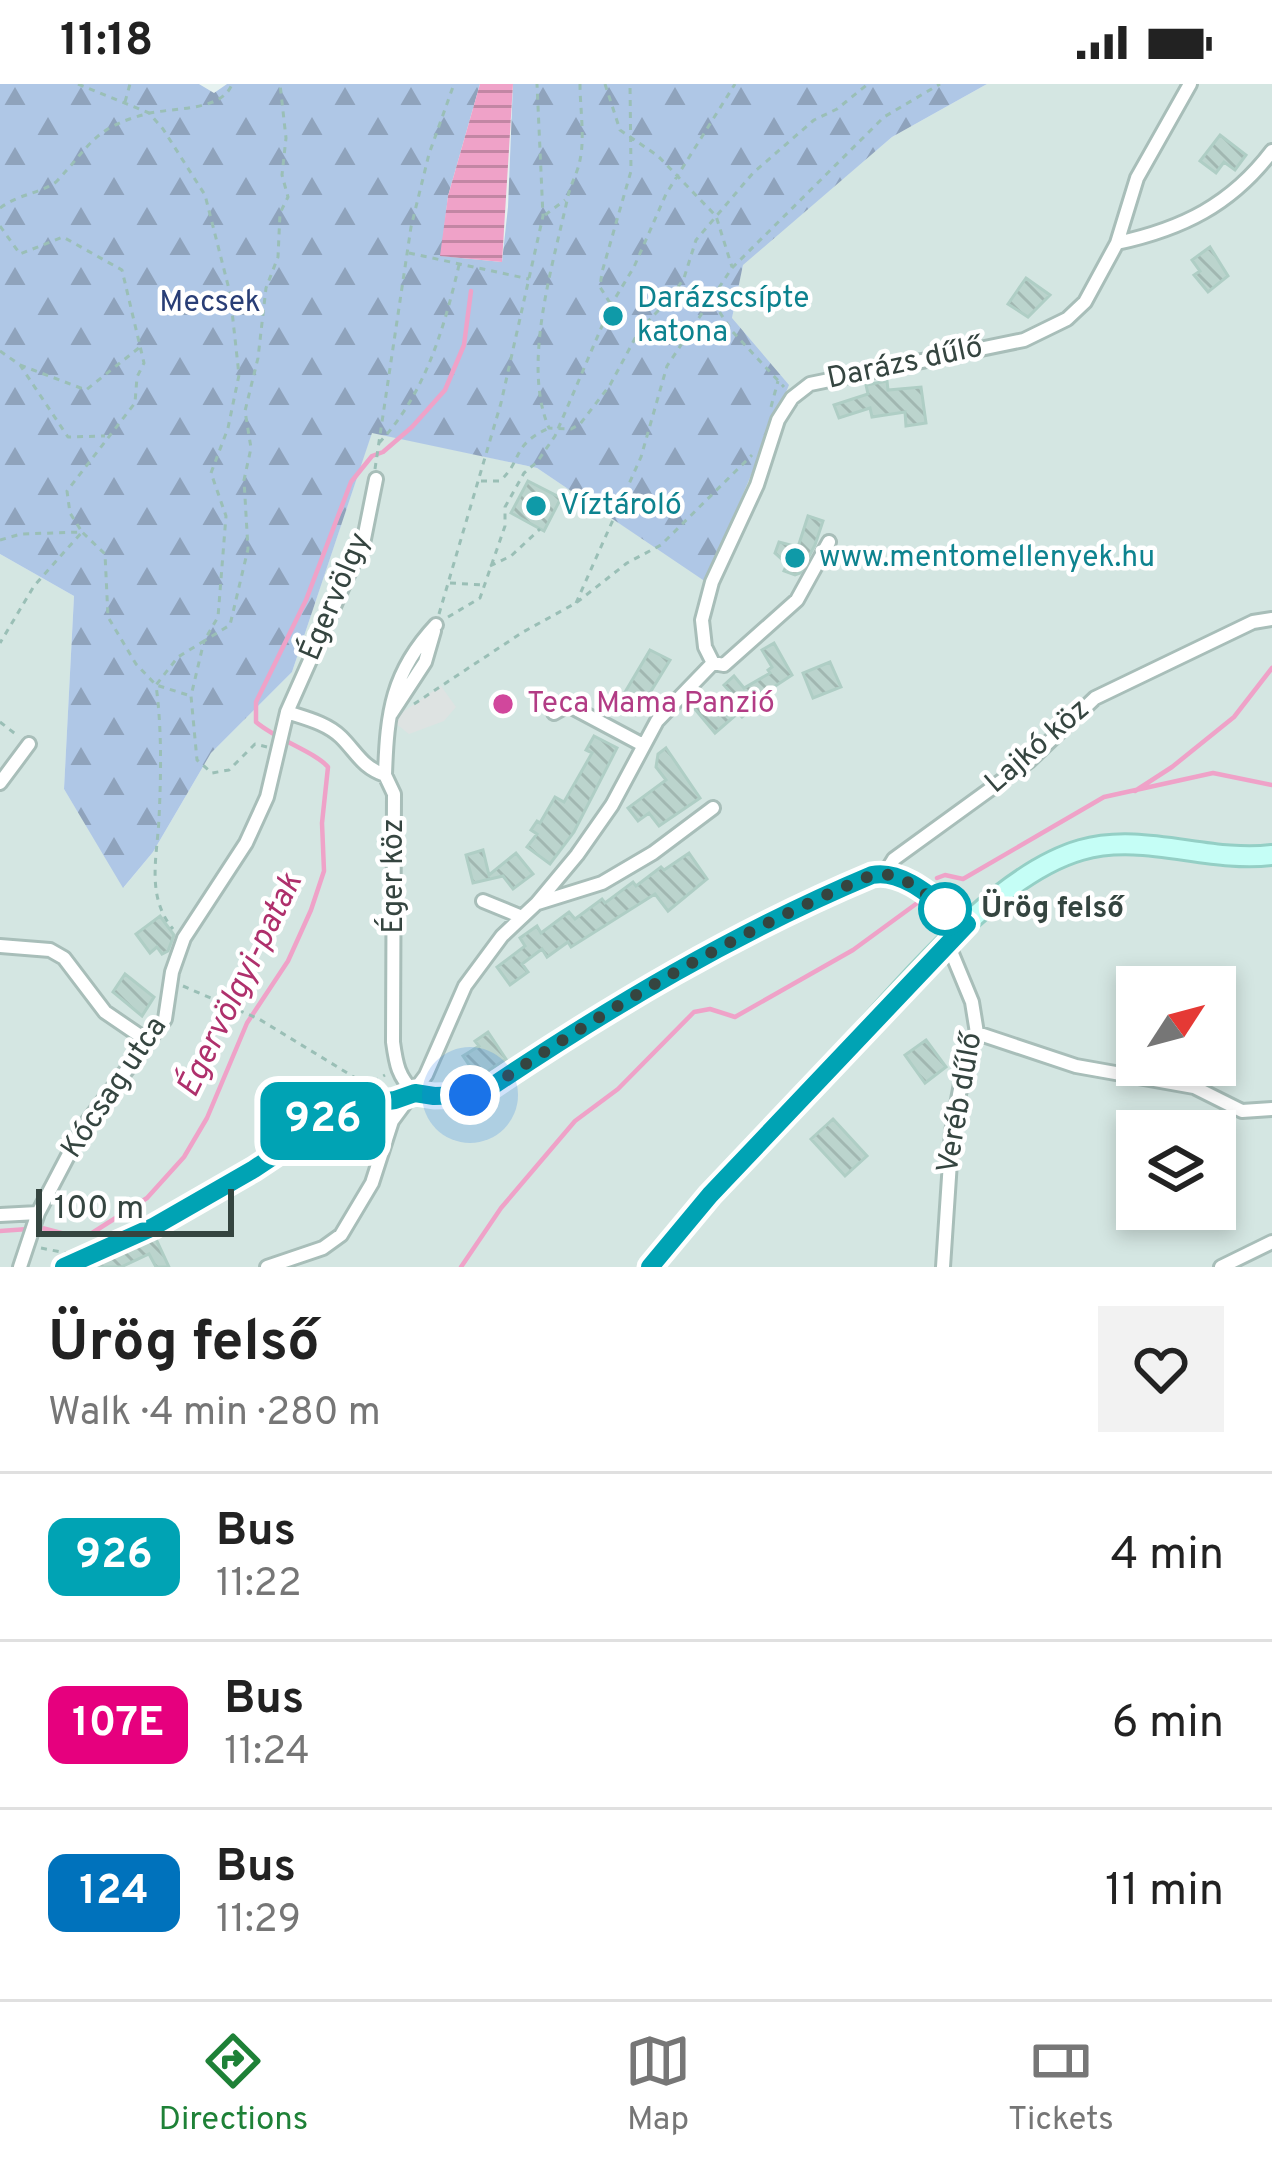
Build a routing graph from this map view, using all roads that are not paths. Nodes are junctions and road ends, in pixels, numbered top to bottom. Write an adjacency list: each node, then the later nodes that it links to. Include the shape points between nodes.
1 (1190, 84): 3 (street, Darázs dűlő, via 1136,178)
2 (1272, 151): 3 (street, via 1193,220)
3 (1117, 243): 8 (street, Darázs dűlő, via 1085,302 1045,332 833,377 792,398 712,582 702,620)
4 (376, 479): 9 (street, Égervölgy, via 364,539)
5 (829, 542): 8 (street, via 796,600 724,665)
6 (1272, 619): 17 (street, Lajkó köz, via 1095,698)
7 (436, 625): 13 (street, via 399,676)
8 (713, 663): 12 (street)
9 (287, 712): 13 (street, Éger köz, via 321,724); 25 (street, Kócsag utca, via 267,797 184,938 165,1019)
10 (554, 713): 12 (street, via 568,705)
11 (29, 744): 14 (street)
12 (643, 745): 19 (street, via 612,805)
13 (385, 775): 26 (street, Éger köz, via 394,794 393,1042 397,1067)
14 (0, 783)
15 (713, 808): 19 (street, via 602,883)
16 (1272, 855): 21 (main road, via 1083,849 1048,863)
17 (886, 872): 21 (street); 26 (street, via 789,910 663,978 488,1089)
18 (483, 901): 20 (street)
19 (537, 903): 20 (street)
20 (522, 917): 26 (street, via 465,986)
21 (967, 924): 22 (main road)
22 (947, 944): 24 (street, Veréb dűlő); 34 (main road)
23 (0, 946): 25 (street, via 64,958 105,1012)
24 (977, 1033): 27 (street, via 1076,1066 1194,1087 1242,1111); 35 (street, Veréb dűlő, via 952,1132)
25 (149, 1042): 29 (street, Kócsag utca, via 82,1129)
26 (415, 1093): 32 (street, via 347,1107 153,1227); 33 (street, via 392,1121 372,1183 341,1235)
27 (1272, 1109)
28 (0, 1214): 29 (street)
29 (37, 1217): 31 (street, Kócsag utca)
30 (1272, 1242): 36 (street)
31 (20, 1267)
32 (64, 1267)
33 (267, 1267)
34 (650, 1267)
35 (943, 1267)
36 (1221, 1267)

